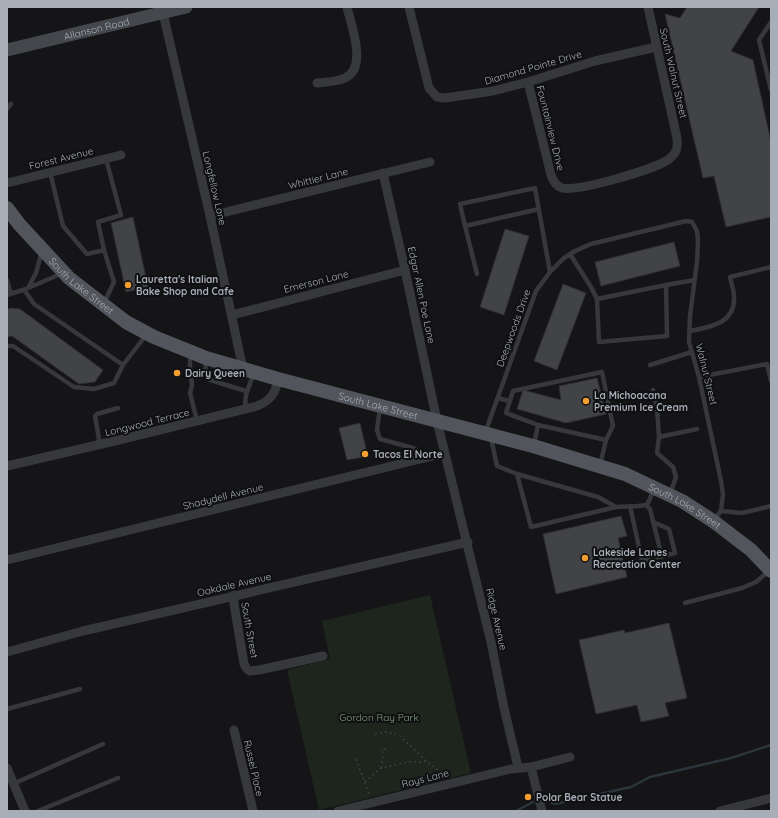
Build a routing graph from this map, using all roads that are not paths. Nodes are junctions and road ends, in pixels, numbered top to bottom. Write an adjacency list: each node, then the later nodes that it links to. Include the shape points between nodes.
1 (186, 7): 5 (street, Allanson Road)
2 (346, 7): 10 (street, via 357,52 356,65 346,78)
3 (409, 7): 9 (street, Diamond Pointe Drive, via 429,88 437,97 455,98)
4 (648, 7): 7 (street, South Walnut Street)
5 (164, 13): 8 (street, Allanson Road); 23 (street, Longfellow Lane)
6 (771, 22): 11 (lane, via 759,40)
7 (656, 46): 9 (street, Diamond Pointe Drive, via 583,64); 14 (street, South Walnut Street)
8 (7, 50)
9 (528, 82): 14 (street, Fountainview Drive, via 550,175 563,189 597,183 650,168 669,160 676,153)
10 (317, 83)
11 (771, 90)
12 (11, 104): 13 (lane)
13 (7, 109)
14 (678, 144)
15 (121, 155): 16 (street, Forest Avenue)
16 (106, 159): 18 (street, Forest Avenue); 27 (lane, via 121,215 98,222)
17 (430, 162): 19 (street, Whittier Lane)
18 (50, 172): 20 (street, Forest Avenue); 27 (lane, via 63,226 87,254)
19 (383, 173): 23 (street, Whittier Lane); 30 (street, Edgar Allen Poe Lane)
20 (7, 183)
21 (7, 208): 26 (main road, South Lake Street)
22 (539, 209): 25 (lane); 25 (lane, via 535,188 460,204); 32 (lane)
23 (210, 216): 41 (street, Longfellow Lane)
24 (676, 223): 28 (lane, Deepwoods Drive, via 591,244); 35 (lane, Walnut Street, via 692,222 697,231)
25 (465, 226): 33 (lane)
26 (42, 250): 31 (main road, South Lake Street); 37 (lane, via 36,273)
27 (104, 250): 40 (lane, via 114,282)
28 (570, 254): 32 (lane, Deepwoods Drive); 39 (lane)
29 (771, 267): 42 (lane, via 730,277 734,296 733,310 724,321 704,329)
30 (406, 270): 41 (street, Emerson Lane); 62 (street, Edgar Allen Poe Lane)
31 (64, 272): 37 (lane); 40 (main road, South Lake Street)
32 (550, 272): 56 (lane, Deepwoods Drive, via 536,291)
33 (477, 274)
34 (7, 280): 38 (lane)
35 (695, 280): 36 (lane); 42 (lane, Walnut Street)
36 (666, 285): 39 (lane); 39 (lane, via 667,336 599,342)
37 (27, 289): 38 (lane); 48 (lane, via 34,304)
38 (9, 294)
39 (597, 299)
40 (104, 305): 43 (main road, South Lake Street)
41 (232, 315): 50 (street, Longfellow Lane)
42 (690, 331): 46 (lane, Walnut Street, via 689,342)
43 (147, 334): 45 (main road, South Lake Street); 48 (lane)
44 (7, 346): 48 (lane, via 13,346 74,387 94,389 114,383)
45 (190, 352): 47 (main road, South Lake Street); 61 (lane, via 190,393)
46 (692, 352): 49 (lane); 51 (lane, Walnut Street)
47 (206, 358): 50 (main road, South Lake Street); 55 (lane, via 205,375 210,380)
48 (123, 365)
49 (650, 365)
50 (248, 370): 52 (main road, South Lake Street); 55 (lane, via 250,384)
51 (700, 377): 53 (lane, via 767,364); 81 (lane, Walnut Street, via 722,481)
52 (278, 379): 58 (main road, South Lake Street); 60 (street, Longwood Terrace, via 271,397 264,403)
53 (771, 381)
54 (653, 390): 66 (lane)
55 (246, 391): 60 (lane)
56 (498, 398): 57 (lane); 65 (lane, Deepwoods Drive)
57 (509, 401): 63 (lane, via 506,413); 67 (lane, via 512,391 602,372 613,426)
58 (380, 406): 62 (main road, South Lake Street); 71 (lane, via 376,430 380,439 414,448)
59 (118, 408): 68 (lane, via 94,416)
60 (246, 409): 61 (street, Longwood Terrace)
61 (197, 421): 68 (street, Longwood Terrace)
62 (437, 421): 65 (main road, South Lake Street); 70 (street, Ridge Avenue)
63 (538, 425): 67 (lane); 69 (lane)
64 (697, 429): 66 (lane)
65 (488, 433): 69 (main road, South Lake Street); 74 (lane, via 497,466)
66 (659, 437): 76 (lane, via 657,453 673,467 676,477)
67 (606, 440): 73 (lane)
68 (100, 445): 72 (street, Longwood Terrace)
69 (533, 446): 73 (main road, South Lake Street)
70 (445, 453): 71 (street, Shadydell Avenue); 83 (street, Ridge Avenue)
71 (422, 458): 85 (street, Shadydell Avenue)
72 (7, 466)
73 (600, 466): 75 (main road, South Lake Street)
74 (517, 474): 80 (lane, via 598,497); 80 (lane, via 531,527)
75 (654, 487): 76 (main road, South Lake Street); 77 (lane)
76 (670, 495): 81 (main road, South Lake Street)
77 (646, 504): 78 (lane); 82 (lane)
78 (630, 506): 80 (lane); 84 (lane, via 642,561)
79 (771, 506): 81 (lane)
80 (616, 507)
81 (717, 516): 86 (main road, South Lake Street)
82 (653, 522): 84 (lane); 84 (lane, via 669,530 675,553)
83 (468, 542): 87 (street, Oakdale Avenue); 96 (street, Ridge Avenue)
84 (662, 557)
85 (7, 560)
86 (771, 570): 88 (lane, via 756,582 742,588)
87 (234, 595): 89 (street, Oakdale Avenue); 90 (street, South Street, via 247,670)
88 (685, 604)
89 (7, 652)
90 (323, 656)
91 (80, 689): 92 (lane)
92 (7, 709)
93 (234, 730): 104 (street, Russel Place)
94 (103, 744): 100 (lane)
95 (570, 757): 97 (street)
96 (518, 767): 97 (street); 105 (street, Rays Lane)
97 (531, 767): 106 (street)
98 (7, 768): 100 (street)
99 (118, 778): 103 (lane)
100 (14, 784): 102 (street)
101 (771, 798): 107 (street)
102 (25, 811)
103 (38, 811)
104 (253, 811)
105 (338, 811)
106 (542, 811)
107 (720, 811)

